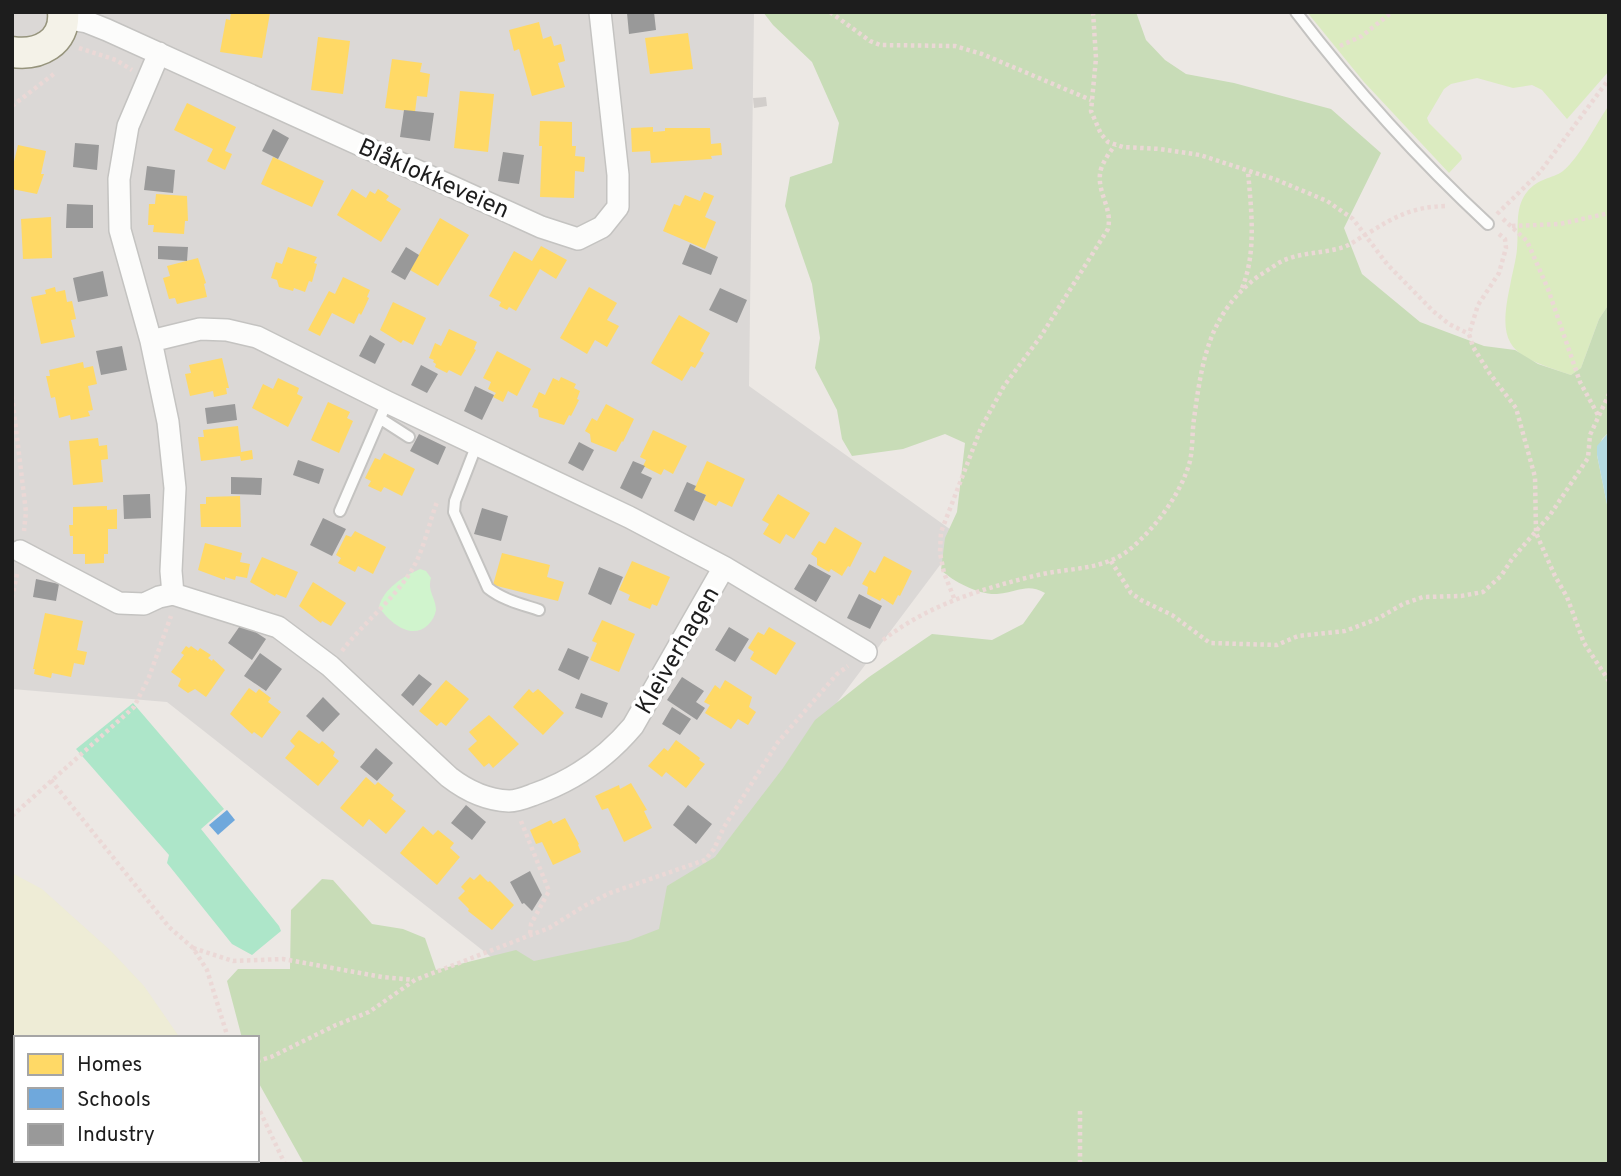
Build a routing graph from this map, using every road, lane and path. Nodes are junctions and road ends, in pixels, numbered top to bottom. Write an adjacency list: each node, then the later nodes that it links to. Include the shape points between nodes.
1 (600, 12): 10 (street, Blåklokkeveien, via 618,207 602,227 578,239 541,227)
2 (830, 12): 13 (path, via 880,45 964,49)
3 (1093, 12): 13 (path, via 1096,58)
4 (1296, 12): 8 (lane)
5 (1392, 12): 8 (path, via 1362,36)
6 (63, 15): 9 (street, via 52,43 40,51); 10 (street, Blåklokkeveien)
7 (78, 48): 11 (path, via 116,60)
8 (1326, 50): 16 (lane)
9 (12, 52)
10 (159, 53): 11 (street)
11 (148, 79): 24 (street, via 128,126 119,178 120,230)
12 (1609, 79): 18 (path, via 1540,172)
13 (1091, 100): 14 (path, via 1101,134)
14 (1115, 145): 15 (path, via 1200,155); 39 (path, via 1100,171 1109,210 1108,229 1004,386 981,428 948,510 940,553)
15 (1248, 171): 21 (path, via 1327,201 1353,219); 22 (path, via 1251,240)
16 (1467, 204): 19 (lane); 21 (path, via 1407,211)
17 (1609, 213): 20 (path, via 1550,225)
18 (1497, 214): 19 (path); 20 (path)
19 (1488, 224): 23 (path, via 1505,239 1506,247 1499,273)
20 (1511, 226): 28 (path, via 1527,241 1580,382)
21 (1364, 235): 22 (path, via 1344,247 1286,259); 23 (path, via 1433,311)
22 (1240, 293): 35 (path, via 1222,313 1206,352 1191,458 1178,491 1138,543)
23 (1469, 334): 33 (path, via 1489,374 1516,408 1524,430 1535,477)
24 (151, 341): 27 (street, Kleiverhagen, via 200,330 257,337); 37 (street, via 168,422 175,488)
25 (1609, 394): 28 (path)
26 (12, 396): 34 (path, via 26,512)
27 (384, 410): 29 (lane); 30 (street, Kleiverhagen); 32 (lane)
28 (1598, 415): 33 (path, via 1588,458)
29 (409, 437)
30 (477, 444): 36 (street, Kleiverhagen); 40 (lane, via 454,512 488,588)
31 (440, 494): 42 (path, via 415,565 403,584 364,623)
32 (340, 511)
33 (1536, 533): 35 (path, via 1483,592 1423,597 1345,631 1298,636 1277,645 1210,643 1172,615 1130,593); 43 (path, via 1584,643)
34 (20, 551): 37 (street, via 119,603 144,604); 38 (path)
35 (1111, 561): 39 (path)
36 (724, 567): 41 (street); 45 (street, Kleiverhagen, via 633,726 615,747 558,786)
37 (173, 594): 42 (street, Kleiverhagen, via 278,626); 44 (path, via 170,619 134,707)
38 (12, 598)
39 (954, 598): 41 (path)
40 (540, 610)
41 (866, 652): 47 (path, via 837,674 778,742 710,856 610,893)
42 (331, 666): 45 (street, Kleiverhagen, via 449,777 468,791)
43 (1609, 681)
44 (51, 780): 46 (path); 48 (path, via 169,927)
45 (512, 801): 47 (path, via 549,891 531,923)
46 (12, 816)
47 (530, 935): 49 (path)
48 (192, 948): 49 (path, via 233,961 283,959); 50 (path, via 207,970)
49 (415, 980): 51 (path, via 369,1012)
50 (227, 1036)
51 (259, 1060)
52 (259, 1109): 54 (path)
53 (1080, 1111): 55 (path)
54 (285, 1164)
55 (1080, 1164)

